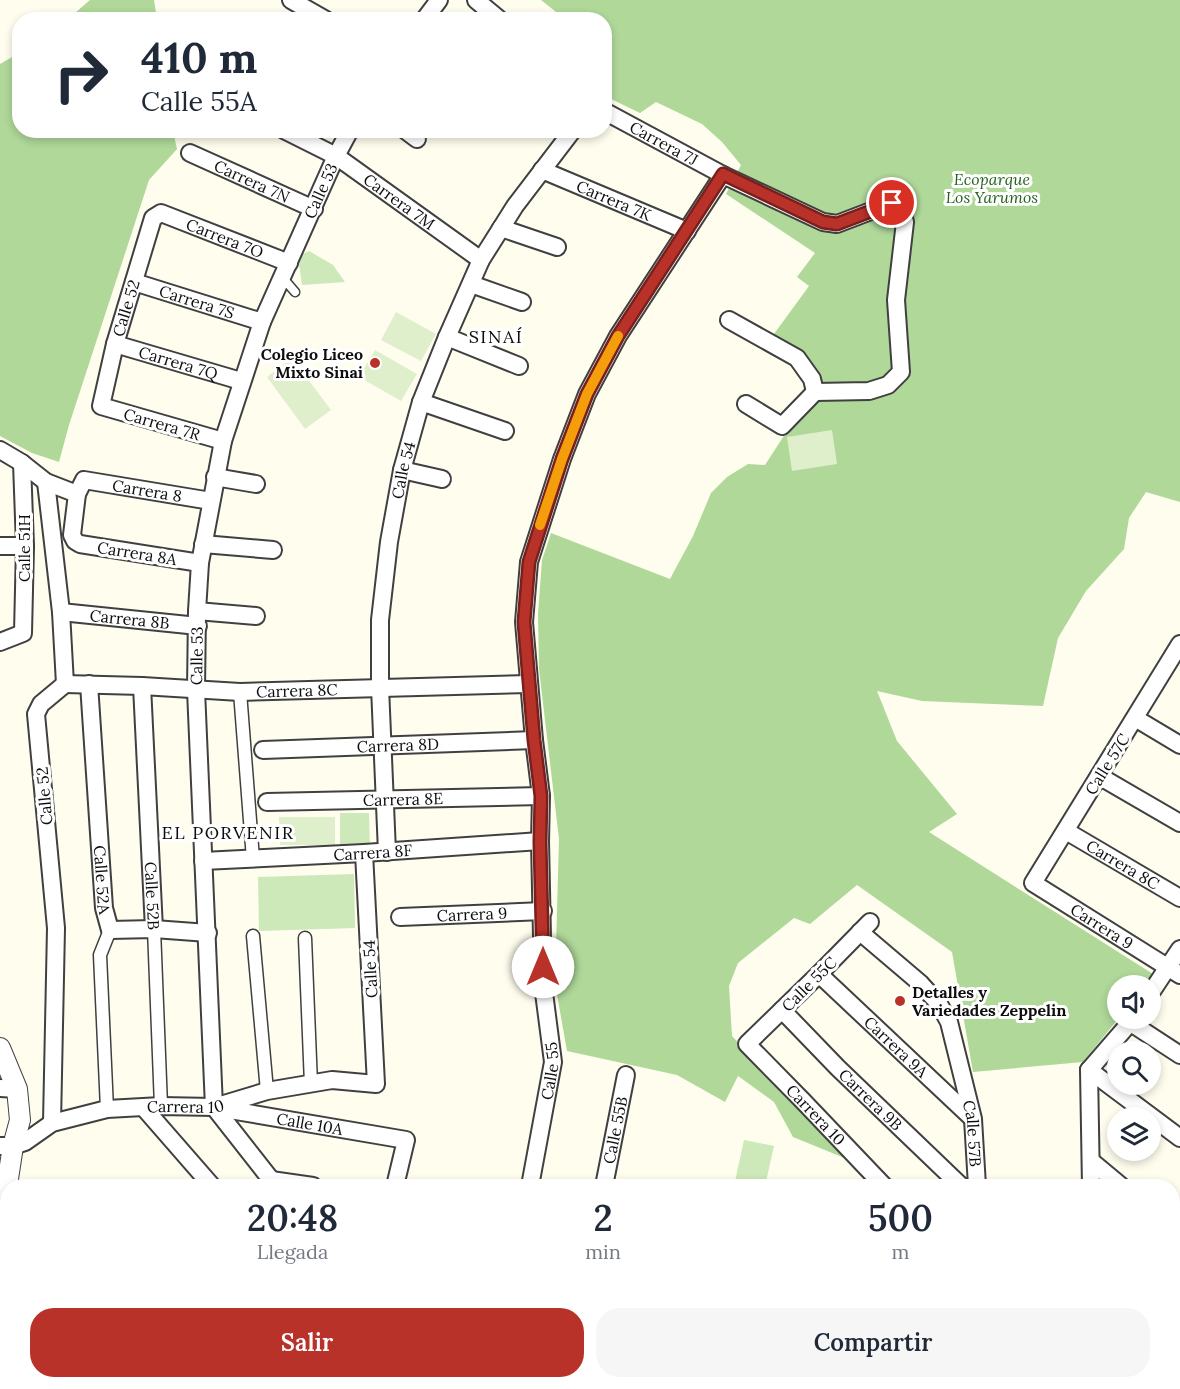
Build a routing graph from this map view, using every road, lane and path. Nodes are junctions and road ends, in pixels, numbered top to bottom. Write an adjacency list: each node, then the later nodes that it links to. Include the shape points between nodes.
1 (291, 0): 3 (street)
2 (476, 0): 4 (street)
3 (312, 12)
4 (490, 12)
5 (612, 115): 12 (street, Carrera 7J)
6 (300, 138): 10 (street, Carrera 7M)
7 (346, 138): 10 (street, Calle 53)
8 (567, 138): 11 (street, Calle 54)
9 (189, 153): 13 (street, Carrera 7N)
10 (336, 156): 13 (street, Calle 53); 18 (street, Carrera 7M)
11 (542, 170): 15 (street, Calle 54); 16 (street, Carrera 7K)
12 (723, 174): 16 (street, Calle 55); 30 (street, Carrera 7J, via 823,222 837,224 892,203 902,212 905,222 896,300 901,372 888,385 869,391)
13 (314, 209): 19 (street, Calle 53)
14 (161, 213): 19 (street, Carrera 7O); 20 (street, Calle 52, via 153,218)
15 (501, 228): 17 (street); 18 (street, Calle 54)
16 (687, 231): 58 (street, Calle 55, via 618,336 587,394 562,459 529,562 524,622)
17 (557, 247)
18 (481, 260): 21 (street, Calle 54)
19 (286, 270): 22 (lane); 25 (street, Calle 53)
20 (134, 282): 25 (street, Carrera 7S); 27 (street, Calle 52)
21 (471, 284): 23 (street); 26 (street, Calle 54)
22 (295, 292)
23 (522, 302)
24 (729, 320): 30 (street, via 798,358)
25 (262, 322): 29 (street, Calle 53)
26 (447, 337): 28 (street); 31 (street, Calle 54)
27 (115, 344): 29 (street, Carrera 7Q); 33 (street, Calle 52)
28 (519, 366)
29 (241, 381): 35 (street, Calle 53)
30 (815, 392): 32 (street, via 782,426)
31 (422, 402): 34 (street); 38 (street, Calle 54)
32 (746, 404)
33 (102, 407): 35 (street, Carrera 7R)
34 (506, 431)
35 (223, 441): 39 (street, Calle 53)
36 (0, 450): 37 (street)
37 (22, 463): 41 (street); 47 (street, Calle 51H)
38 (402, 470): 40 (street); 60 (street, Calle 54, via 380,620)
39 (215, 477): 42 (street); 44 (street, Calle 53)
40 (442, 479)
41 (46, 482): 43 (street); 50 (street)
42 (256, 484)
43 (81, 487): 44 (street, Carrera 8); 49 (street, Carrera 8A, via 72,535 75,541)
44 (211, 501): 45 (street, Calle 53)
45 (203, 544): 48 (street); 49 (street, Calle 53)
46 (0, 546): 47 (street)
47 (26, 546): 53 (street, Calle 51H, via 23,633)
48 (273, 550)
49 (200, 563): 52 (street, Calle 53)
50 (62, 612): 52 (street, Carrera 8B); 56 (street)
51 (256, 616): 52 (street, Carrera 8B)
52 (198, 618): 61 (street, Calle 53)
53 (0, 642)
54 (1180, 644): 55 (street, Calle 57C)
55 (1175, 664): 63 (street, Calle 57C)
56 (65, 684): 57 (street, Carrera 8C); 109 (street, Calle 52, via 40,704 36,714 56,928)
57 (89, 684): 59 (street, Carrera 8C); 84 (street, Calle 52A, via 104,908)
58 (529, 684): 60 (street, Carrera 8C); 64 (street, Calle 55)
59 (142, 686): 61 (street, Carrera 8C); 83 (street, Calle 52B)
60 (380, 687): 62 (street, Carrera 8C); 66 (street, Calle 54)
61 (196, 690): 62 (street, Carrera 8C); 78 (street, Calle 53)
62 (240, 692): 77 (street)
63 (1135, 718): 65 (street); 68 (street, Calle 57C)
64 (534, 740): 66 (street, Carrera 8D); 69 (street, Calle 55)
65 (1180, 745)
66 (382, 746): 67 (street, Carrera 8D); 70 (street, Calle 54)
67 (263, 750)
68 (1100, 776): 72 (street); 73 (street, Calle 57C)
69 (541, 796): 70 (street, Carrera 8E); 74 (street, Calle 55)
70 (384, 800): 71 (street, Carrera 8E); 75 (street, Calle 54)
71 (267, 802)
72 (1180, 823)
73 (1066, 831): 79 (street, Calle 57C); 80 (street, Carrera 8C)
74 (540, 842): 75 (street, Carrera 8F); 81 (street, Calle 55)
75 (387, 852): 76 (street, Carrera 8F)
76 (364, 853): 77 (street, Carrera 8F); 102 (street, Calle 54)
77 (253, 859): 78 (street, Carrera 8F)
78 (203, 861): 85 (street, Calle 53)
79 (1033, 884): 89 (street, Carrera 9)
80 (1180, 898)
81 (543, 911): 82 (street, Carrera 9); 117 (street, Calle 55, via 543,985 553,1062)
82 (400, 918)
83 (154, 929): 84 (street); 85 (street); 105 (street, Calle 52B)
84 (110, 930): 107 (street, Calle 52A, via 100,955)
85 (208, 933): 106 (street, Calle 53)
86 (253, 936): 104 (street)
87 (305, 938): 101 (street)
88 (1180, 949): 89 (street)
89 (1174, 971): 91 (street)
90 (819, 974): 92 (street, Calle 55C); 100 (street, Calle 55C, via 865,927 939,1004 949,1023); 108 (street, Carrera 9A)
91 (1161, 983)
92 (782, 1010): 95 (street, Calle 55C); 120 (street, Carrera 9B)
93 (1125, 1029): 98 (street)
94 (1143, 1029): 97 (street)
95 (747, 1044): 119 (street, Carrera 10)
96 (0, 1048): 103 (street)
97 (1180, 1055)
98 (1089, 1070): 110 (street); 112 (street)
99 (626, 1075): 118 (street, Calle 55B)
100 (962, 1082): 108 (street, Calle 57B)
101 (311, 1084): 102 (street, Carrera 10, via 332,1080); 104 (street, Carrera 10)
102 (376, 1084)
103 (8, 1088): 111 (street, via 20,1120)
104 (267, 1091): 106 (street, Carrera 10)
105 (153, 1107): 106 (street, Carrera 10); 107 (street, Carrera 10); 114 (street)
106 (214, 1107): 115 (street); 116 (street, Calle 10A, via 406,1140)
107 (107, 1109): 109 (street, Carrera 10)
108 (973, 1119): 121 (street, Calle 57B)
109 (52, 1123): 111 (street, Carrera 10, via 25,1142)
110 (1180, 1137)
111 (7, 1146): 113 (street)
112 (1091, 1161): 122 (street); 123 (street)
113 (4, 1179)
114 (207, 1179)
115 (271, 1179)
116 (397, 1179)
117 (532, 1179)
118 (605, 1179)
119 (877, 1179)
120 (954, 1179)
121 (977, 1179)
122 (1091, 1179)
123 (1113, 1179)

